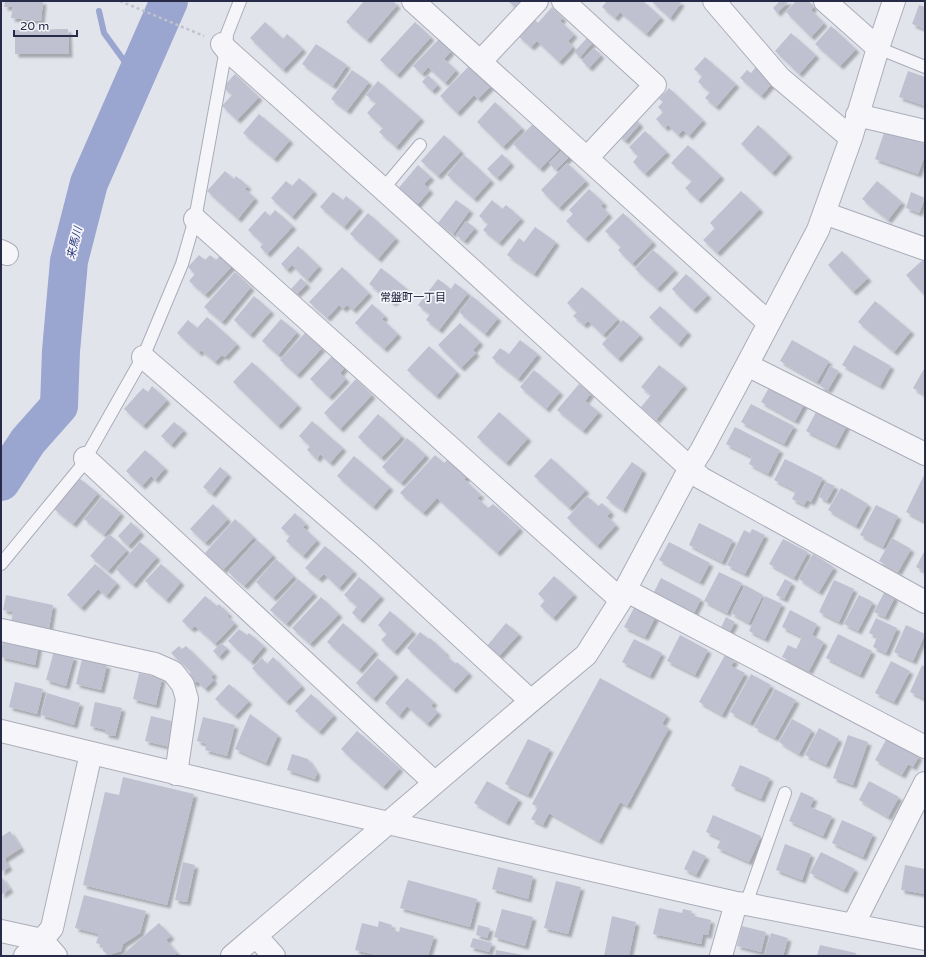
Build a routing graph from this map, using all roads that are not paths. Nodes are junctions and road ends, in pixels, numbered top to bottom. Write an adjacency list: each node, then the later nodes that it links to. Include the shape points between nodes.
1 (240, 1): 8 (lane, via 227,34)
2 (414, 1): 10 (street)
3 (537, 1): 10 (street)
4 (563, 1): 16 (street, via 655,86)
5 (714, 1): 14 (street, via 780,78)
6 (825, 1): 9 (street)
7 (894, 1): 9 (street)
8 (218, 43): 17 (street); 19 (lane)
9 (878, 48): 11 (lane); 12 (street)
10 (481, 61): 16 (street)
11 (925, 67)
12 (857, 115): 13 (street); 14 (street)
13 (925, 131)
14 (850, 138): 18 (street)
15 (420, 144): 17 (lane)
16 (587, 158): 21 (street)
17 (384, 189): 26 (street)
18 (824, 213): 20 (street); 21 (street, via 818,230)
19 (195, 219): 22 (lane, via 182,264); 28 (street)
20 (925, 249)
21 (769, 323): 23 (street)
22 (143, 357): 25 (lane); 31 (street, via 370,553)
23 (747, 365): 24 (street); 26 (street)
24 (925, 454)
25 (85, 458): 27 (lane, via 80,468); 36 (street)
26 (690, 468): 28 (street); 29 (street, via 701,478)
27 (1, 564)
28 (623, 595): 31 (street, via 586,655); 33 (street)
29 (925, 602)
30 (1, 630): 35 (street, via 156,664 173,672 184,686 187,699)
31 (531, 701): 36 (street)
32 (1, 731): 34 (street)
33 (925, 747)
34 (91, 753): 35 (street); 45 (street)
35 (176, 774): 39 (street)
36 (435, 783): 39 (street)
37 (925, 783): 41 (street)
38 (785, 793): 40 (lane)
39 (387, 824): 40 (street); 43 (street)
40 (741, 903): 41 (street); 49 (street)
41 (853, 925): 44 (street)
42 (1, 931): 45 (street)
43 (256, 936): 47 (street); 48 (street)
44 (925, 939)
45 (49, 948): 46 (street)
46 (25, 956)
47 (232, 956)
48 (274, 956)
49 (721, 956)

